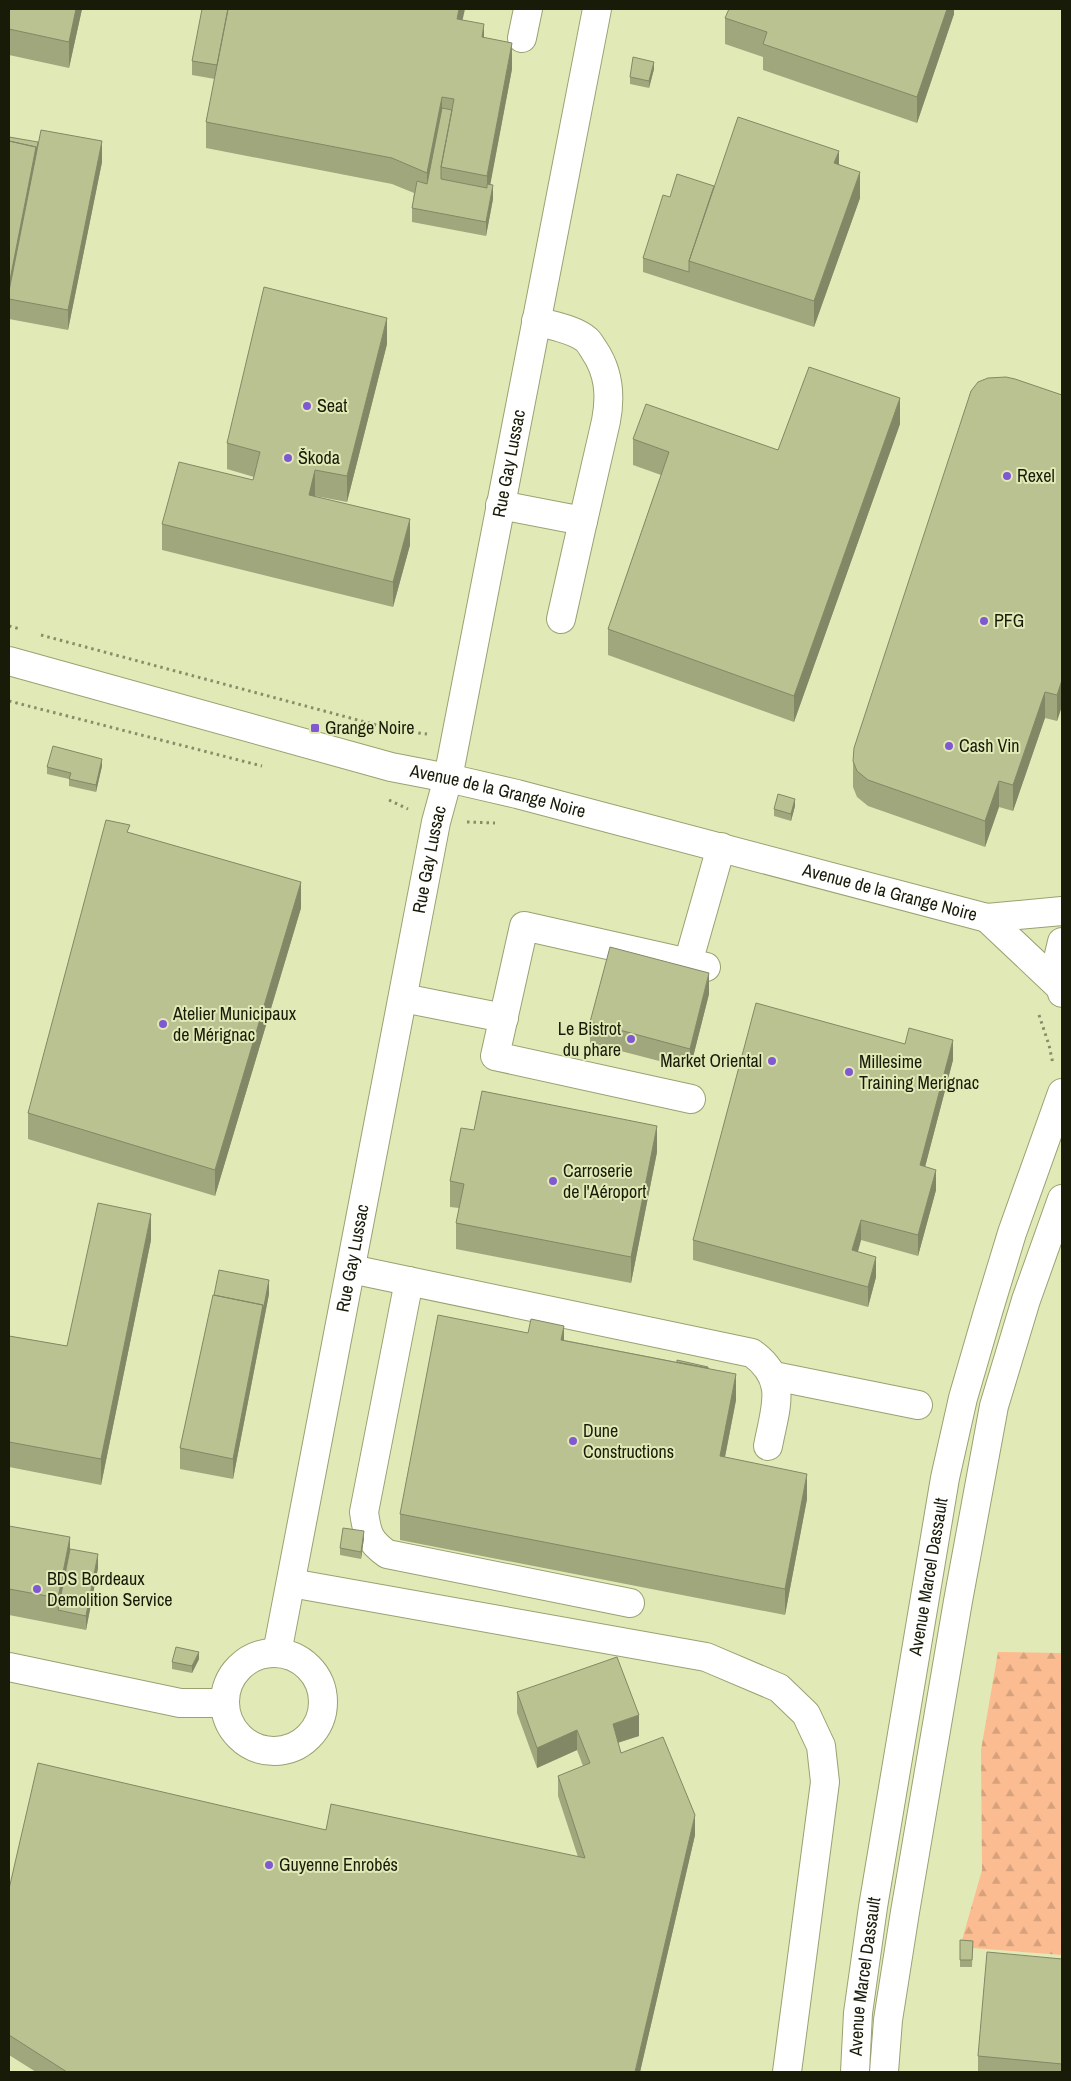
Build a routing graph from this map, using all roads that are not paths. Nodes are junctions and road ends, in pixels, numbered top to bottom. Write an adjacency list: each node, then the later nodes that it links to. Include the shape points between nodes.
1 (528, 9): 3 (street)
2 (597, 9): 4 (street, Rue Gay Lussac)
3 (522, 38)
4 (536, 321): 5 (street, Rue Gay Lussac); 6 (street, via 588,340 608,379 609,406)
5 (500, 505): 6 (street); 9 (street, Rue Gay Lussac)
6 (583, 521): 7 (street)
7 (561, 619)
8 (9, 661): 9 (street, Avenue de la Grange Noire, via 391,767)
9 (448, 778): 10 (street, Avenue de la Grange Noire); 15 (street, Rue Gay Lussac, via 436,822)
10 (722, 847): 12 (street, Avenue de la Grange Noire); 16 (street, via 697,965 524,926)
11 (1062, 911): 12 (street, Avenue de la Grange Noire)
12 (987, 918): 14 (street, Avenue de la Grange Noire)
13 (1062, 942): 14 (street, via 1058,959)
14 (1061, 990)
15 (403, 998): 16 (street); 20 (street, Rue Gay Lussac)
16 (504, 1018): 18 (street, via 495,1056)
17 (1062, 1093): 31 (street, Avenue Marcel Dassault, via 1012,1233 963,1398 945,1478 873,1907 858,2013)
18 (691, 1100)
19 (1062, 1199): 32 (street, Avenue Marcel Dassault, via 1026,1300 994,1406 905,1912 888,2020)
20 (351, 1269): 21 (street); 25 (street, Rue Gay Lussac)
21 (409, 1282): 22 (street, via 738,1348 765,1362); 26 (street, via 364,1512 367,1533 375,1545 387,1554)
22 (774, 1376): 23 (street); 24 (street, via 777,1398)
23 (918, 1405)
24 (768, 1446)
25 (291, 1583): 27 (street, Rue Gay Lussac); 30 (street, via 706,1657 779,1688 806,1714 821,1746 825,1782)
26 (630, 1603)
27 (278, 1652): 29 (street, via 254,1657 234,1672 227,1687); 29 (street, via 307,1665 317,1678 322,1693 322,1709 318,1725 308,1738 279,1751 263,1750 248,1744 228,1719)
28 (9, 1667): 29 (street, via 180,1703)
29 (225, 1703)
30 (787, 2072)
31 (855, 2072)
32 (884, 2072)

